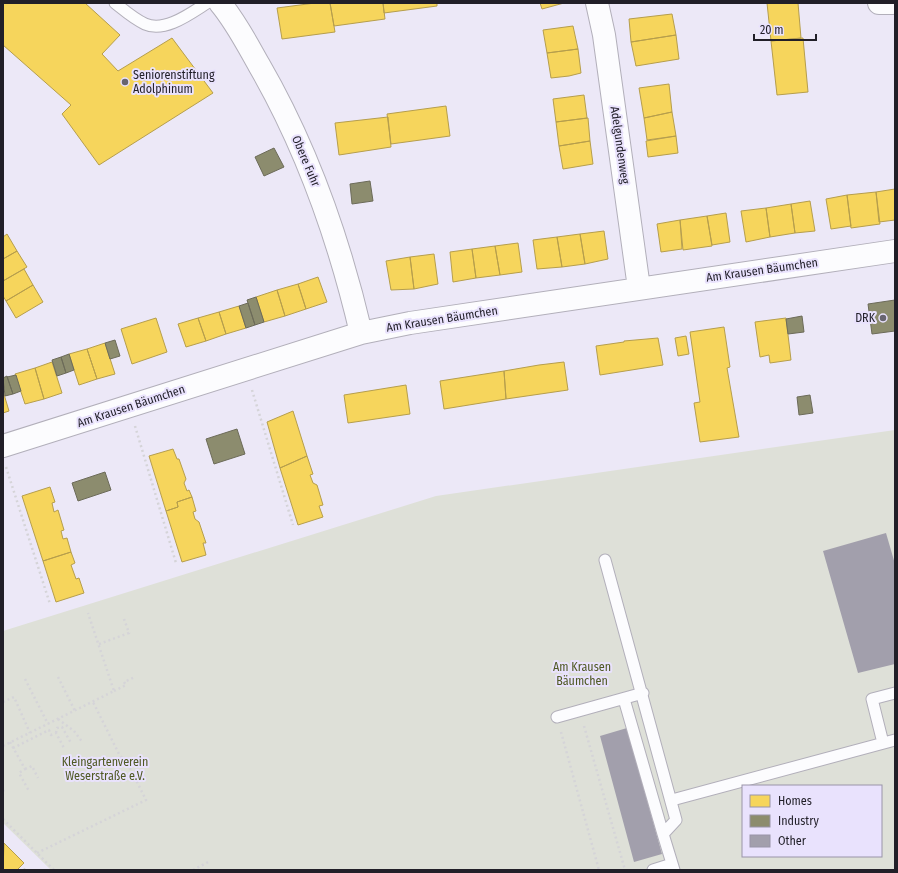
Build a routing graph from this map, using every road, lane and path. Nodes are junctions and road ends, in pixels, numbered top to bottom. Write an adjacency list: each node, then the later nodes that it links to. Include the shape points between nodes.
1 (115, 3): 5 (lane, via 147,25 162,26)
2 (597, 3): 7 (street, Adelgundenweg, via 604,35)
3 (879, 3): 4 (street)
4 (893, 3)
5 (222, 5): 8 (street, Obere Fuhr, via 278,98 310,167 338,246)
6 (895, 251): 7 (street, Am Krausen Bäumchen)
7 (639, 288): 8 (street, Am Krausen Bäumchen, via 410,323)
8 (362, 333): 9 (street, Am Krausen Bäumchen)
9 (245, 369): 10 (street, Am Krausen Bäumchen); 12 (path)
10 (129, 407): 11 (street, Am Krausen Bäumchen); 14 (path)
11 (4, 456): 15 (path)
12 (293, 525)
13 (605, 560): 23 (lane)
14 (176, 563)
15 (50, 604)
16 (88, 613): 18 (path)
17 (124, 619): 18 (path, via 129,633)
18 (99, 644): 22 (path)
19 (135, 676): 22 (path, via 124,682 126,685)
20 (58, 677): 28 (path)
21 (25, 679): 32 (path)
22 (114, 691): 27 (path)
23 (642, 693): 25 (lane); 48 (lane)
24 (895, 693): 39 (lane, via 872,699)
25 (624, 699): 29 (lane); 50 (lane)
26 (3, 702): 33 (path, via 14,697)
27 (93, 702): 28 (path); 51 (path, via 146,800)
28 (75, 711): 31 (path)
29 (580, 711): 30 (lane); 57 (path)
30 (557, 717): 56 (path)
31 (58, 719): 32 (path); 38 (path, via 74,731)
32 (48, 724): 33 (path)
33 (30, 733): 36 (path)
34 (56, 733): 37 (path, via 57,728 62,727); 41 (path, via 51,735 49,730); 42 (path)
35 (895, 740): 39 (lane)
36 (10, 742): 40 (path); 41 (path)
37 (71, 743)
38 (83, 743)
39 (883, 743): 48 (lane)
40 (3, 746)
41 (13, 748): 43 (path)
42 (64, 748)
43 (25, 770): 44 (path, via 32,766); 46 (path, via 19,773)
44 (38, 778)
45 (3, 790): 47 (path)
46 (29, 791)
47 (3, 794)
48 (672, 800): 50 (lane, via 676,820)
49 (3, 819): 51 (path)
50 (663, 834): 53 (lane)
51 (37, 853): 54 (path)
52 (210, 861): 55 (path)
53 (673, 867): 58 (lane)
54 (54, 870)
55 (193, 870)
56 (599, 870)
57 (625, 870)
58 (653, 870)

